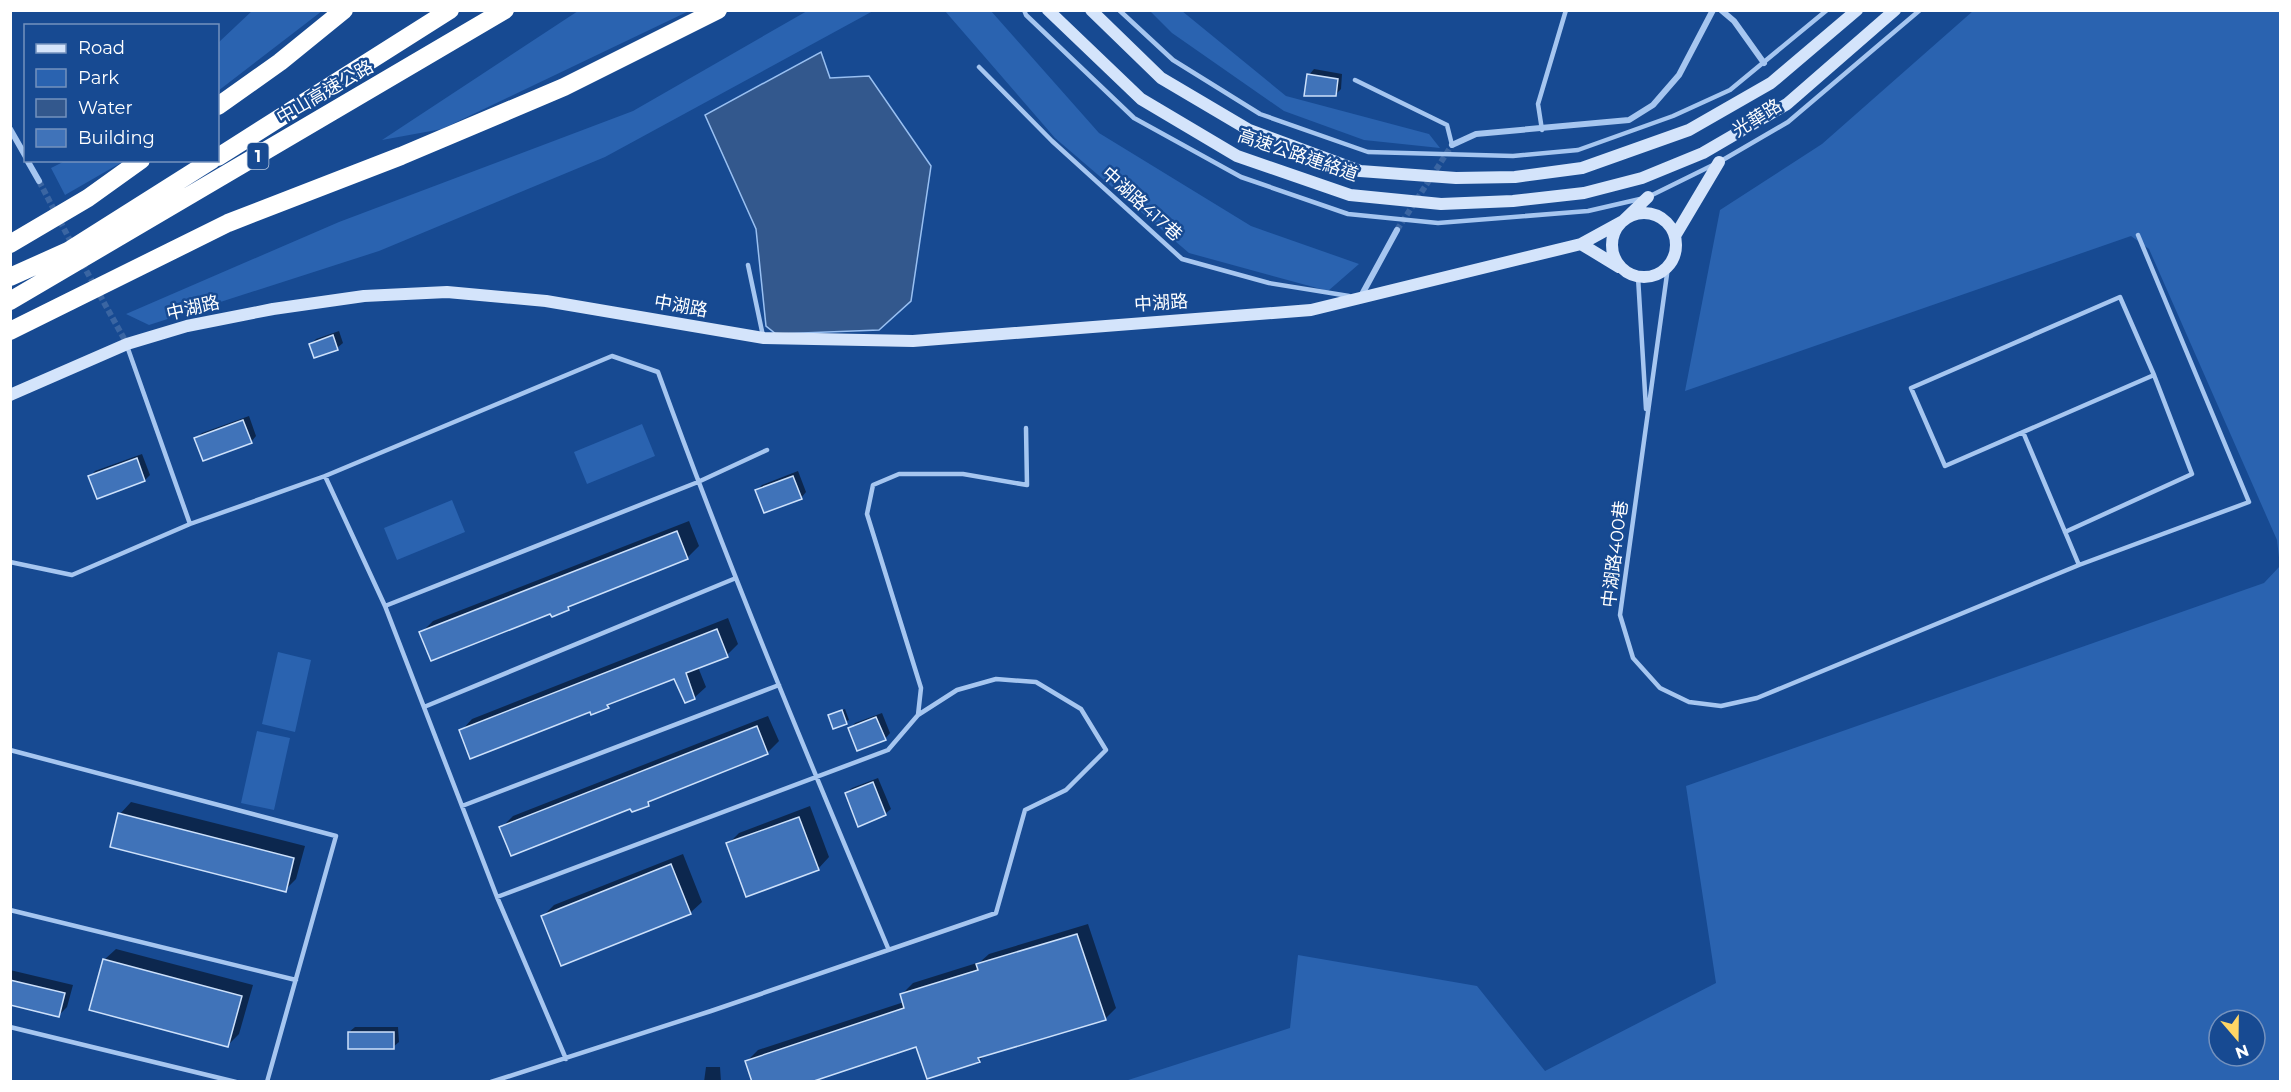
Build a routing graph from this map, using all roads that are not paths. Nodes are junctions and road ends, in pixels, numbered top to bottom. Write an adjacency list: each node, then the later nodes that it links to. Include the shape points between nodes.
1 (344, 10): 19 (highway)
2 (450, 10): 24 (highway, 中山高速公路 / 1)
3 (505, 10): 45 (highway, 中山高速公路 / 1)
4 (718, 10): 46 (highway, via 564,87 228,223)
5 (1024, 10): 32 (lane, 光華路, via 1134,118 1241,177 1348,214 1438,223 1588,211)
6 (1048, 10): 31 (street, 高速公路連絡道, via 1141,99 1237,156 1350,195 1441,204)
7 (1091, 10): 29 (street, 高速公路連絡道, via 1161,78 1249,130 1360,171 1456,178 1515,177)
8 (1119, 10): 16 (lane, via 1173,60 1260,114 1368,152 1513,156 1578,150 1673,116 1730,90)
9 (1566, 10): 21 (lane, via 1538,104)
10 (1713, 10): 21 (street, via 1679,75 1653,105 1629,120)
11 (1720, 10): 16 (street, via 1734,21)
12 (1827, 10): 16 (lane)
13 (1857, 10): 29 (street, 光華路, via 1771,83 1689,130)
14 (1894, 10): 31 (street, 光華路, via 1787,104 1713,148 1642,178)
15 (1920, 10): 28 (lane, 光華路, via 1788,122)
16 (1764, 63)
17 (979, 66): 44 (lane, 中湖路417巷, via 1052,141 1182,259 1269,283)
18 (1354, 80): 22 (lane, via 1447,124)
19 (219, 105)
20 (10, 129): 23 (street)
21 (1542, 130): 22 (street, via 1476,134)
22 (1452, 145)
23 (24, 155)
24 (219, 156)
25 (28, 162): 30 (street)
26 (138, 162): 37 (highway, via 88,198)
27 (209, 162): 42 (highway, via 68,251)
28 (1719, 162): 32 (lane, 光華路); 36 (street)
29 (1582, 168)
30 (39, 182)
31 (1584, 193)
32 (1648, 197): 33 (street)
33 (1623, 221): 36 (street, via 1643,213 1653,214 1663,219); 38 (street, 中湖路); 41 (street, via 1616,229 1613,250)
34 (1397, 230): 44 (street)
35 (2138, 235): 60 (lane, 中湖路400巷, via 2249,502)
36 (1675, 236): 40 (street, via 1677,247)
37 (10, 244)
38 (1581, 244): 41 (street); 44 (street, 中湖路)
39 (748, 265): 47 (lane)
40 (1668, 267): 43 (street, via 1659,274); 51 (lane, 中湖路400巷)
41 (1623, 269): 43 (street)
42 (10, 277)
43 (1638, 277): 51 (lane, 中湖路400巷)
44 (1360, 298): 47 (street, 中湖路, via 1311,310 913,341)
45 (10, 301)
46 (10, 331)
47 (764, 338): 48 (street, 中湖路, via 546,301 447,292 364,296 273,309 187,326)
48 (126, 344): 50 (street, 中湖路); 57 (lane)
49 (2154, 375): 53 (lane); 53 (lane, via 2120,297 1911,388 1945,466); 58 (lane, via 2192,474)
50 (10, 395)
51 (1647, 421): 60 (lane, 中湖路400巷, via 1620,615 1633,658 1660,688 1689,702 1721,706 1757,698)
52 (1026, 428): 65 (lane, via 1027,485 963,474 899,474 873,485 867,514 921,688)
53 (2023, 432): 58 (lane)
54 (767, 450): 56 (lane)
55 (325, 476): 56 (lane, via 612,356 658,372); 57 (lane); 62 (lane)
56 (698, 483): 61 (lane); 62 (lane)
57 (190, 524): 59 (lane, via 72,575)
58 (2065, 532): 60 (lane)
59 (10, 562)
60 (2079, 565)
61 (736, 578): 63 (lane); 64 (lane)
62 (385, 606): 64 (lane)
63 (779, 684): 67 (lane); 68 (lane)
64 (424, 707): 68 (lane)
65 (918, 715): 67 (lane, via 888,750); 71 (lane, via 957,690 996,679 1036,682 1081,709 1106,750 1066,790 1025,810 996,913)
66 (10, 750): 72 (lane, via 336,836)
67 (815, 775): 69 (lane); 71 (lane)
68 (462, 806): 69 (lane)
69 (497, 897): 74 (lane)
70 (10, 910): 72 (lane)
71 (888, 948): 74 (lane)
72 (296, 980): 76 (lane)
73 (10, 1027): 75 (lane)
74 (566, 1059): 77 (lane)
75 (236, 1082)
76 (267, 1082)
77 (491, 1082)

